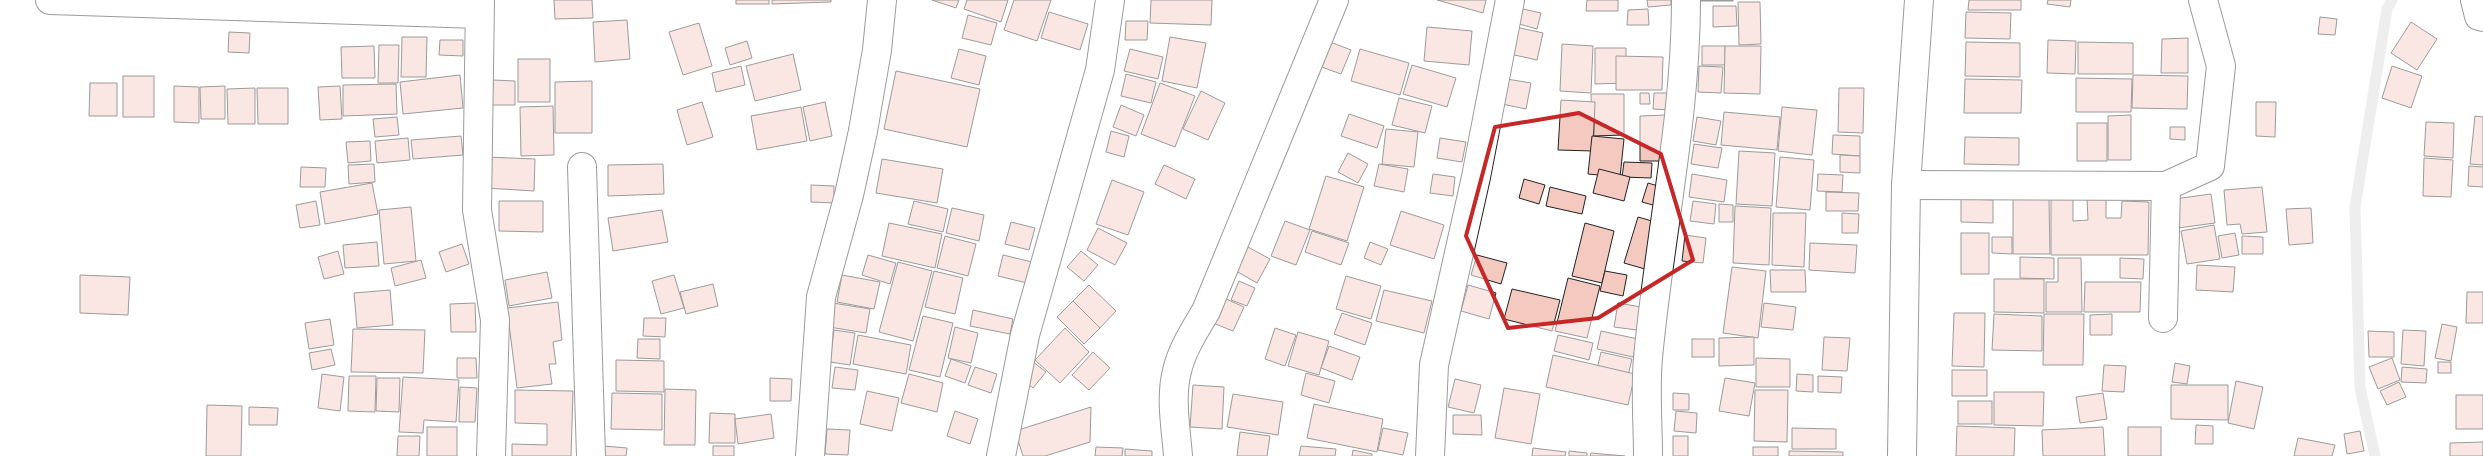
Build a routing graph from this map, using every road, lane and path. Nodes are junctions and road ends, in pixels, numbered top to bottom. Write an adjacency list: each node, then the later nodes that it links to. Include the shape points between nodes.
1 (50, 0): 10 (street)
2 (882, 0): 19 (street, via 863,131 821,297)
3 (1110, 0): 20 (street, via 1100,70 1025,335)
4 (1334, 0): 21 (street, via 1206,311 1176,371 1174,402)
5 (1510, 0): 22 (street, via 1476,177 1434,365)
6 (1686, 0): 23 (street, via 1678,122 1648,359)
7 (1919, 0): 14 (street)
8 (2203, 0): 15 (street, via 2221,66 2210,166)
9 (2475, 0): 12 (street, via 2479,16)
10 (275, 4): 11 (street)
11 (480, 7): 17 (street, via 476,210 495,320)
12 (2483, 17)
13 (582, 167): 18 (street)
14 (1906, 185): 15 (street); 24 (street)
15 (2166, 186): 16 (street)
16 (2163, 318)
17 (491, 456)
18 (591, 456)
19 (810, 456)
20 (1001, 456)
21 (1178, 456)
22 (1430, 456)
23 (1648, 456)
24 (1902, 456)

